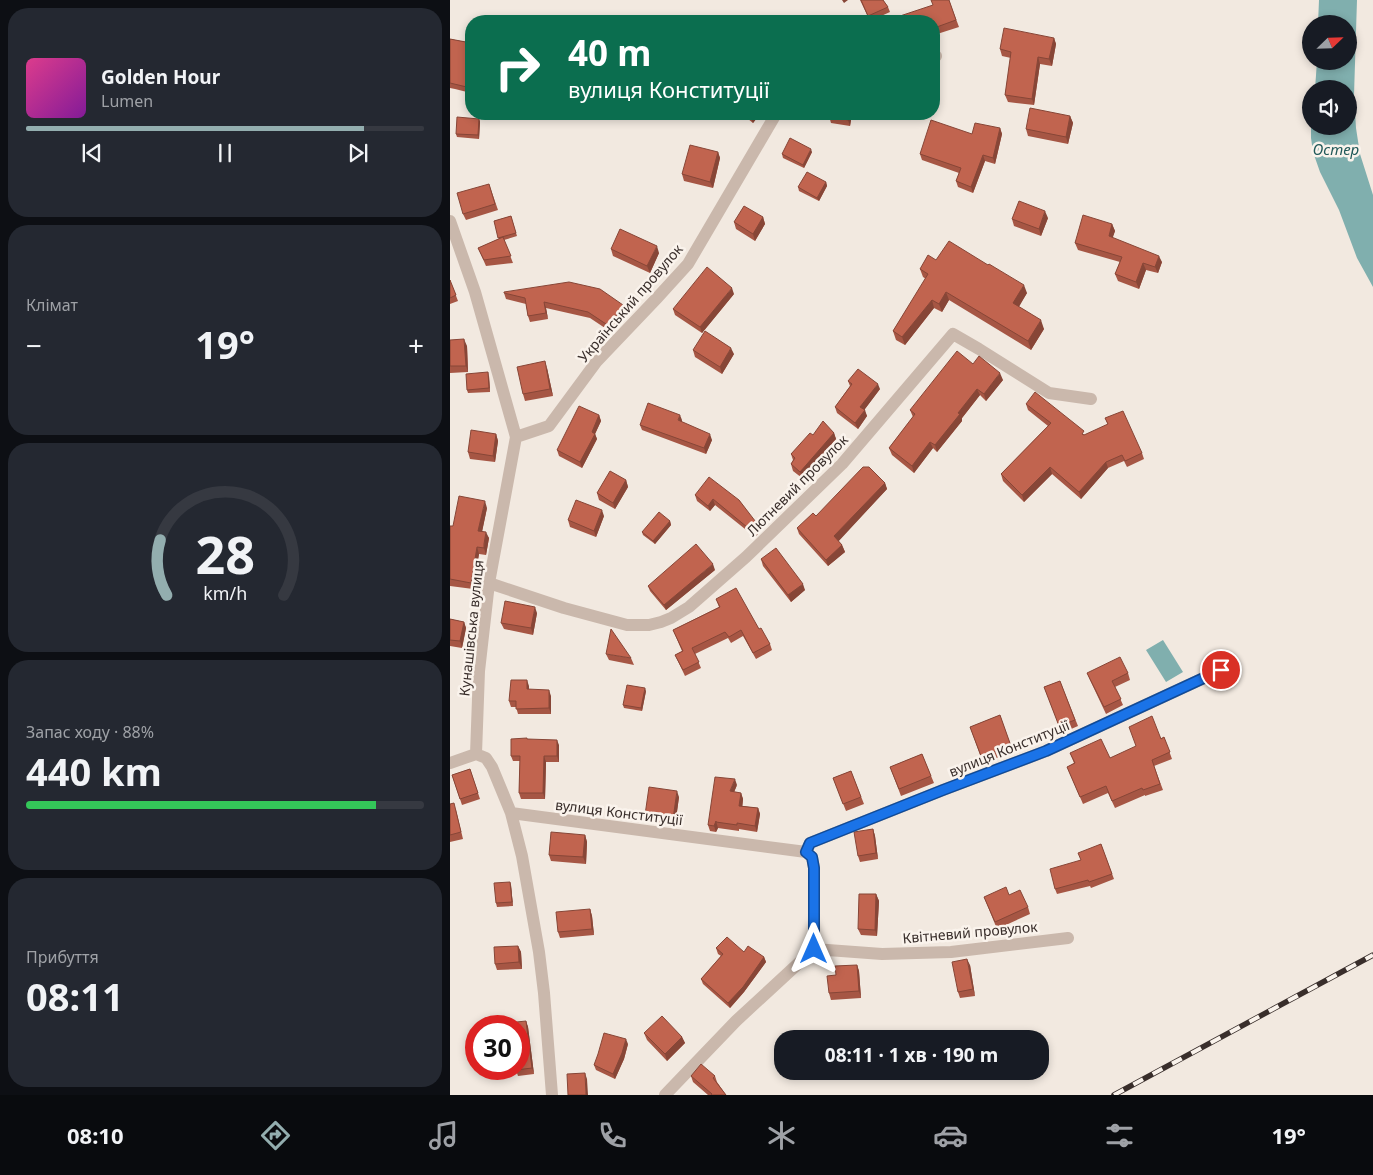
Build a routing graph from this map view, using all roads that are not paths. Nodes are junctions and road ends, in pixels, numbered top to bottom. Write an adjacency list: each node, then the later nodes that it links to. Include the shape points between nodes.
1 (772, 120): 4 (street, Український провулок, via 688,264 597,361 549,426)
2 (450, 222): 4 (street, Кунашівська вулиця, via 475,292)
3 (1091, 400): 5 (street, Лютневий провулок, via 1049,394 953,334 842,464 746,557 689,607 671,618 650,625 627,625)
4 (516, 437): 5 (street, Кунашівська вулиця)
5 (489, 583): 7 (street, Кунашівська вулиця, via 479,672)
6 (1221, 670): 10 (street, вулиця Конституції, via 1046,751 810,843)
7 (476, 754): 8 (street); 9 (street, via 486,758 492,767)
8 (450, 763)
9 (511, 813): 10 (street, вулиця Конституції); 13 (street, via 540,952)
10 (806, 852): 12 (street, via 812,857 814,868)
11 (1068, 938): 12 (street, Квітневий провулок, via 951,952 882,954)
12 (814, 949): 14 (street, via 736,1021)
13 (552, 1095)
14 (665, 1095)

